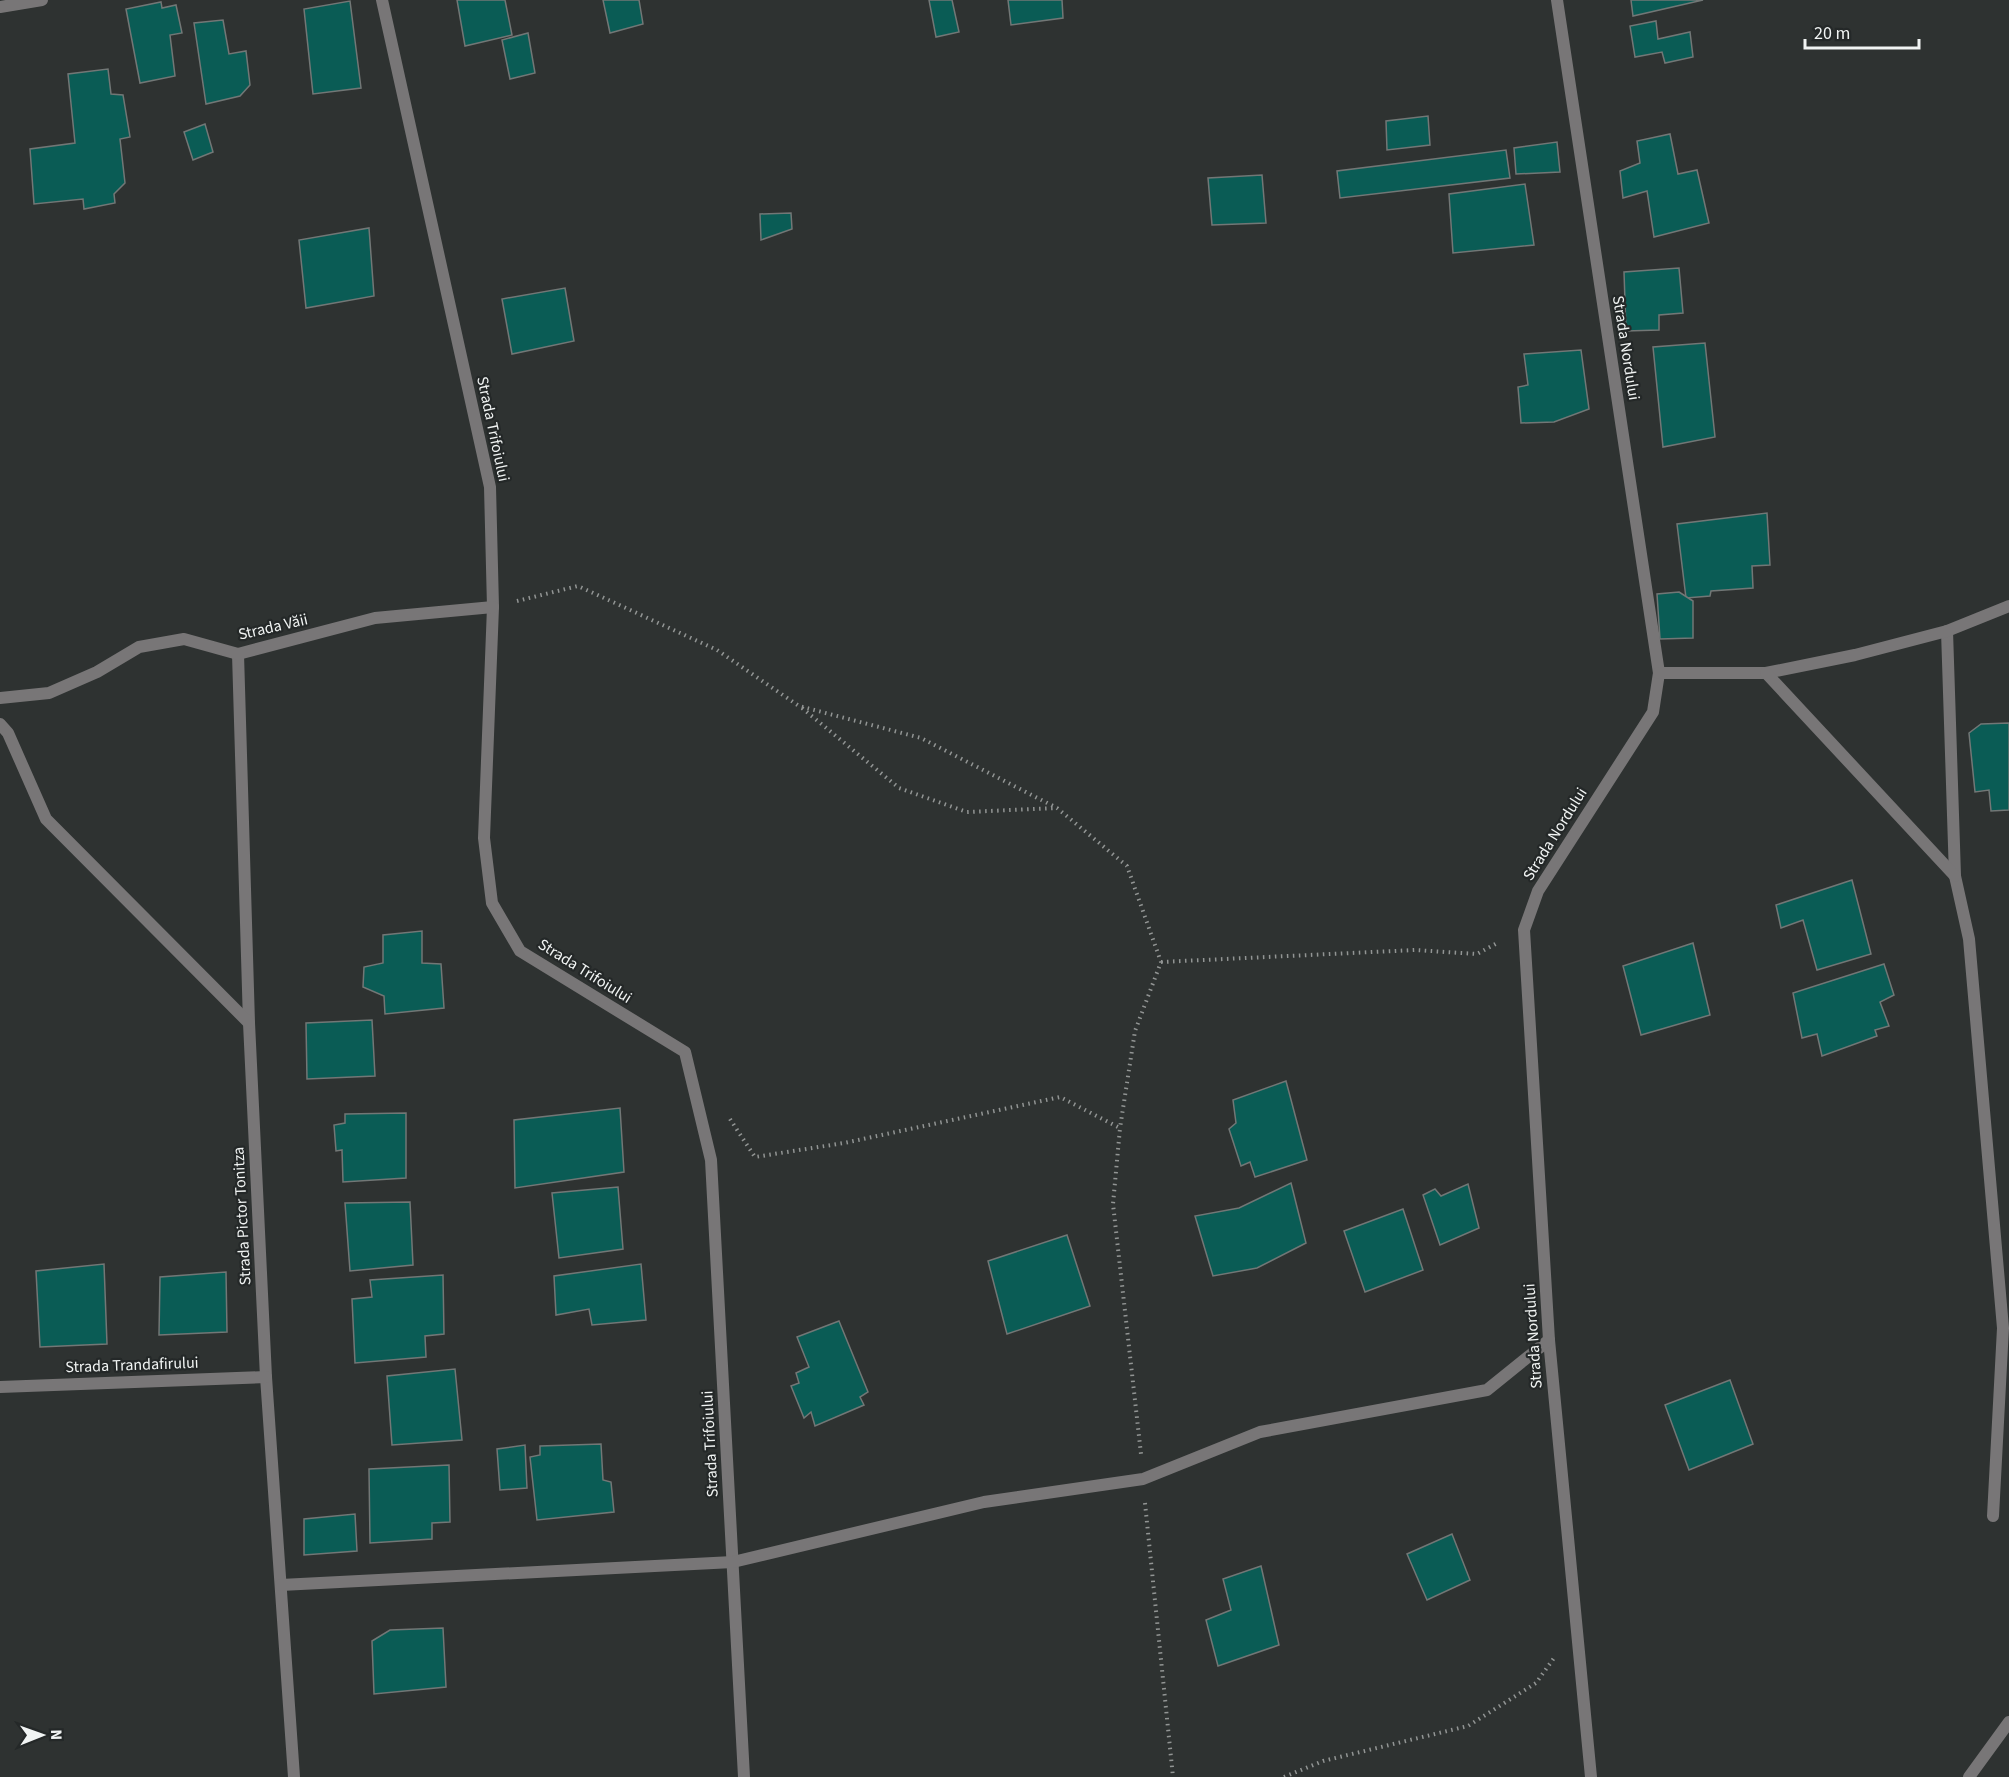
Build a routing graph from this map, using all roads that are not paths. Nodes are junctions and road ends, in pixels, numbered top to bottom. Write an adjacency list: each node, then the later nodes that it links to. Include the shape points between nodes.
1 (42, 0): 4 (street)
2 (382, 0): 6 (street, Strada Trifoiului, via 490,487)
3 (1557, 0): 9 (street, Strada Nordului)
4 (0, 7)
5 (2009, 606): 7 (street)
6 (493, 607): 8 (street, Strada Văii, via 375,618); 19 (street, Strada Trifoiului, via 484,838 492,903 520,951 685,1052 711,1160)
7 (1947, 631): 10 (street); 13 (street)
8 (238, 654): 11 (street, Strada Văii, via 184,639 139,647 97,672 49,693); 14 (street, Strada Pictor Tonitza)
9 (1659, 673): 10 (street); 15 (street, Strada Nordului, via 1653,712 1538,891 1524,930)
10 (1766, 673): 13 (street)
11 (0, 698)
12 (0, 724): 14 (street, via 8,733 46,819)
13 (1955, 876): 18 (street, via 1968,939 2003,1328)
14 (249, 1023): 16 (street, Strada Pictor Tonitza)
15 (1549, 1340): 19 (street, via 1487,1390 1260,1432 1143,1479 984,1502); 24 (street, Strada Nordului)
16 (266, 1377): 17 (street, Strada Trandafirului); 20 (street, Strada Pictor Tonitza)
17 (0, 1387)
18 (1993, 1516)
19 (733, 1562): 20 (street); 23 (street, Strada Trifoiului)
20 (281, 1585): 22 (street, Strada Pictor Tonitza)
21 (2009, 1722): 25 (street)
22 (294, 1777)
23 (744, 1777)
24 (1592, 1777)
25 (1969, 1777)

